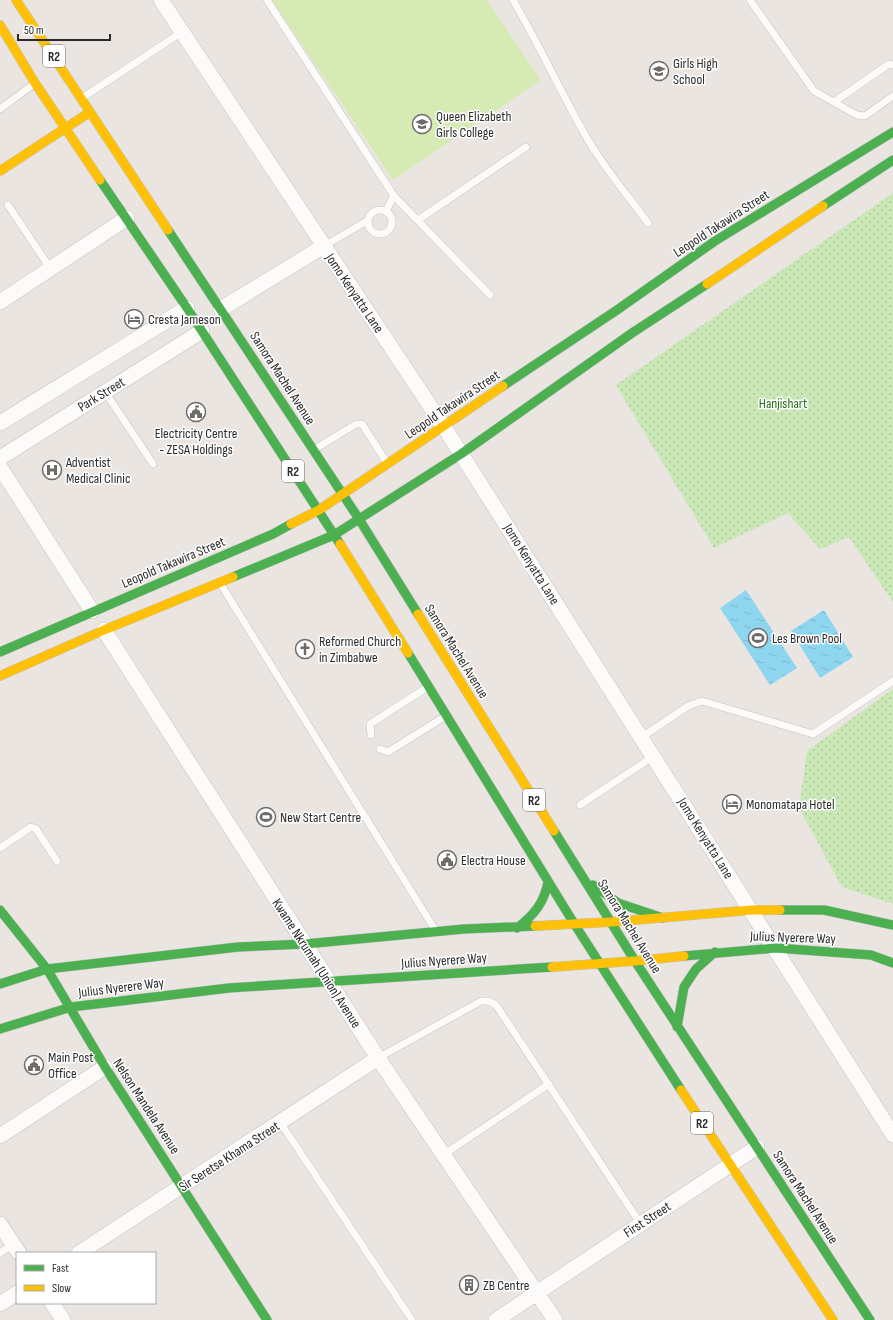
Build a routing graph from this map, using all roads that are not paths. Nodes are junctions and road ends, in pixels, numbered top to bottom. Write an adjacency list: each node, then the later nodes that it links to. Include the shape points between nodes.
1 (16, 0): 11 (main road, Samora Machel Avenue / R2)
2 (161, 0): 7 (street, Jomo Kenyatta Lane)
3 (267, 0): 20 (lane)
4 (513, 0): 26 (lane, via 532,31 584,132 603,163)
5 (750, 0): 12 (lane, via 814,92)
6 (0, 25): 9 (main road, R2)
7 (182, 32): 11 (lane); 27 (street, Jomo Kenyatta Lane)
8 (893, 65): 12 (lane, via 884,67)
9 (35, 83): 13 (lane); 15 (main road, R2)
10 (893, 96): 12 (lane, via 865,116 857,115)
11 (82, 98): 14 (main road, Samora Machel Avenue / R2)
12 (834, 102)
13 (0, 109)
14 (90, 112): 15 (main road); 32 (main road, Samora Machel Avenue / R2)
15 (66, 128): 19 (main road); 23 (main road, R2)
16 (893, 132): 36 (main road, Leopold Takawira Street, via 715,241)
17 (526, 147): 24 (lane)
18 (893, 160): 38 (main road, via 632,333)
19 (2, 167)
20 (394, 196): 22 (lane); 24 (lane)
21 (8, 205): 28 (lane)
22 (386, 211): 25 (lane, via 376,210); 25 (lane, via 392,219 391,229 387,232 378,235 374,233)
23 (127, 218): 28 (street); 31 (main road, R2)
24 (418, 220): 29 (lane)
25 (367, 221): 27 (lane)
26 (648, 223)
27 (324, 246): 32 (street); 36 (street, Jomo Kenyatta Lane)
28 (50, 268): 30 (street)
29 (490, 295)
30 (0, 302)
31 (187, 308): 33 (main road, R2); 35 (street, Park Street)
32 (221, 309): 37 (main road, Samora Machel Avenue / R2)
33 (202, 331): 34 (street, Park Street); 44 (main road, R2)
34 (105, 392): 39 (street, Park Street); 40 (lane)
35 (0, 423)
36 (444, 426): 38 (street, Jomo Kenyatta Lane); 41 (main road, Leopold Takawira Street)
37 (314, 450): 41 (lane, via 356,424 362,424); 43 (main road, Samora Machel Avenue / R2)
38 (461, 454): 45 (main road); 56 (street, Jomo Kenyatta Lane)
39 (0, 458)
40 (153, 464)
41 (388, 464): 43 (main road, Leopold Takawira Street)
42 (0, 467): 48 (street)
43 (343, 494): 44 (main road, Leopold Takawira Street); 45 (main road, Samora Machel Avenue / R2)
44 (318, 510): 46 (main road, R2); 48 (main road, Leopold Takawira Street, via 273,534 158,585)
45 (359, 519): 46 (main road); 62 (main road, Samora Machel Avenue / R2)
46 (334, 535): 47 (main road); 53 (main road, R2)
47 (219, 581): 49 (main road); 71 (lane)
48 (92, 610): 50 (main road, Leopold Takawira Street)
49 (104, 630): 51 (main road); 72 (street, Kwame Nkrumah (Union) Avenue)
50 (0, 652)
51 (0, 676)
52 (893, 681): 56 (lane, via 813,734 702,701 688,706)
53 (427, 688): 54 (main road, R2); 55 (lane, via 370,724)
54 (446, 716): 57 (lane, via 388,752); 63 (main road, R2)
55 (372, 735)
56 (642, 737): 58 (street, Jomo Kenyatta Lane)
57 (380, 749)
58 (654, 756): 59 (lane); 65 (street, Jomo Kenyatta Lane)
59 (580, 805)
60 (0, 848): 61 (lane, via 31,827 36,829)
61 (57, 861)
62 (579, 872): 66 (main road, via 602,894 624,907); 67 (main road, Samora Machel Avenue / R2)
63 (548, 882): 68 (main road, R2); 70 (main road, via 545,898 533,915)
64 (0, 910): 78 (main road, Nelson Mandela Avenue)
65 (752, 910): 66 (main road, Julius Nyerere Way); 69 (main road, Julius Nyerere Way, via 824,910); 73 (street, Jomo Kenyatta Lane)
66 (664, 918): 67 (main road, Julius Nyerere Way)
67 (611, 922): 68 (main road, Julius Nyerere Way); 75 (main road, Samora Machel Avenue / R2)
68 (575, 925): 70 (main road, Julius Nyerere Way); 76 (main road, R2)
69 (893, 925)
70 (517, 928): 71 (main road, Julius Nyerere Way)
71 (437, 932): 72 (main road, Julius Nyerere Way)
72 (305, 944): 78 (main road, Julius Nyerere Way, via 238,947); 79 (street, Kwame Nkrumah (Union) Avenue)
73 (776, 948): 74 (main road, Julius Nyerere Way); 77 (main road, Julius Nyerere Way, via 871,955); 88 (street, Jomo Kenyatta Lane)
74 (716, 952): 75 (main road, Julius Nyerere Way); 82 (main road, via 696,969 684,987)
75 (635, 961): 76 (main road, Julius Nyerere Way); 82 (main road, Samora Machel Avenue / R2)
76 (600, 963): 79 (main road, Julius Nyerere Way); 92 (main road, R2)
77 (893, 963)
78 (46, 969): 80 (main road, Julius Nyerere Way); 81 (main road, Nelson Mandela Avenue)
79 (330, 982): 81 (main road, Julius Nyerere Way, via 229,988); 84 (street, Kwame Nkrumah (Union) Avenue)
80 (0, 984)
81 (71, 1007): 83 (main road, Julius Nyerere Way); 85 (main road, Nelson Mandela Avenue)
82 (677, 1027): 90 (main road, Samora Machel Avenue / R2)
83 (0, 1029)
84 (378, 1058): 86 (lane, via 481,1001 488,1001 496,1005); 87 (street, Sir Seretse Khama Street); 91 (street, Kwame Nkrumah (Union) Avenue)
85 (104, 1067): 89 (street); 93 (main road, Nelson Mandela Avenue)
86 (549, 1084): 91 (lane); 95 (lane)
87 (280, 1122): 93 (street, Sir Seretse Khama Street); 105 (lane)
88 (893, 1135)
89 (0, 1136)
90 (757, 1147): 92 (street, First Street); 109 (main road, Samora Machel Avenue / R2)
91 (443, 1155): 99 (street, Kwame Nkrumah (Union) Avenue)
92 (729, 1165): 95 (street, First Street); 108 (main road, R2)
93 (183, 1186): 97 (street, Sir Seretse Khama Street); 104 (main road, Nelson Mandela Avenue)
94 (0, 1224): 96 (street)
95 (640, 1224): 99 (street, First Street)
96 (16, 1248): 98 (lane)
97 (81, 1252)
98 (0, 1253)
99 (538, 1292): 106 (street, First Street); 107 (street, Kwame Nkrumah (Union) Avenue)
100 (16, 1294): 101 (street)
101 (0, 1304)
102 (53, 1304): 103 (street)
103 (63, 1320)
104 (268, 1320)
105 (412, 1320)
106 (496, 1320)
107 (555, 1320)
108 (833, 1320)
109 (870, 1320)

